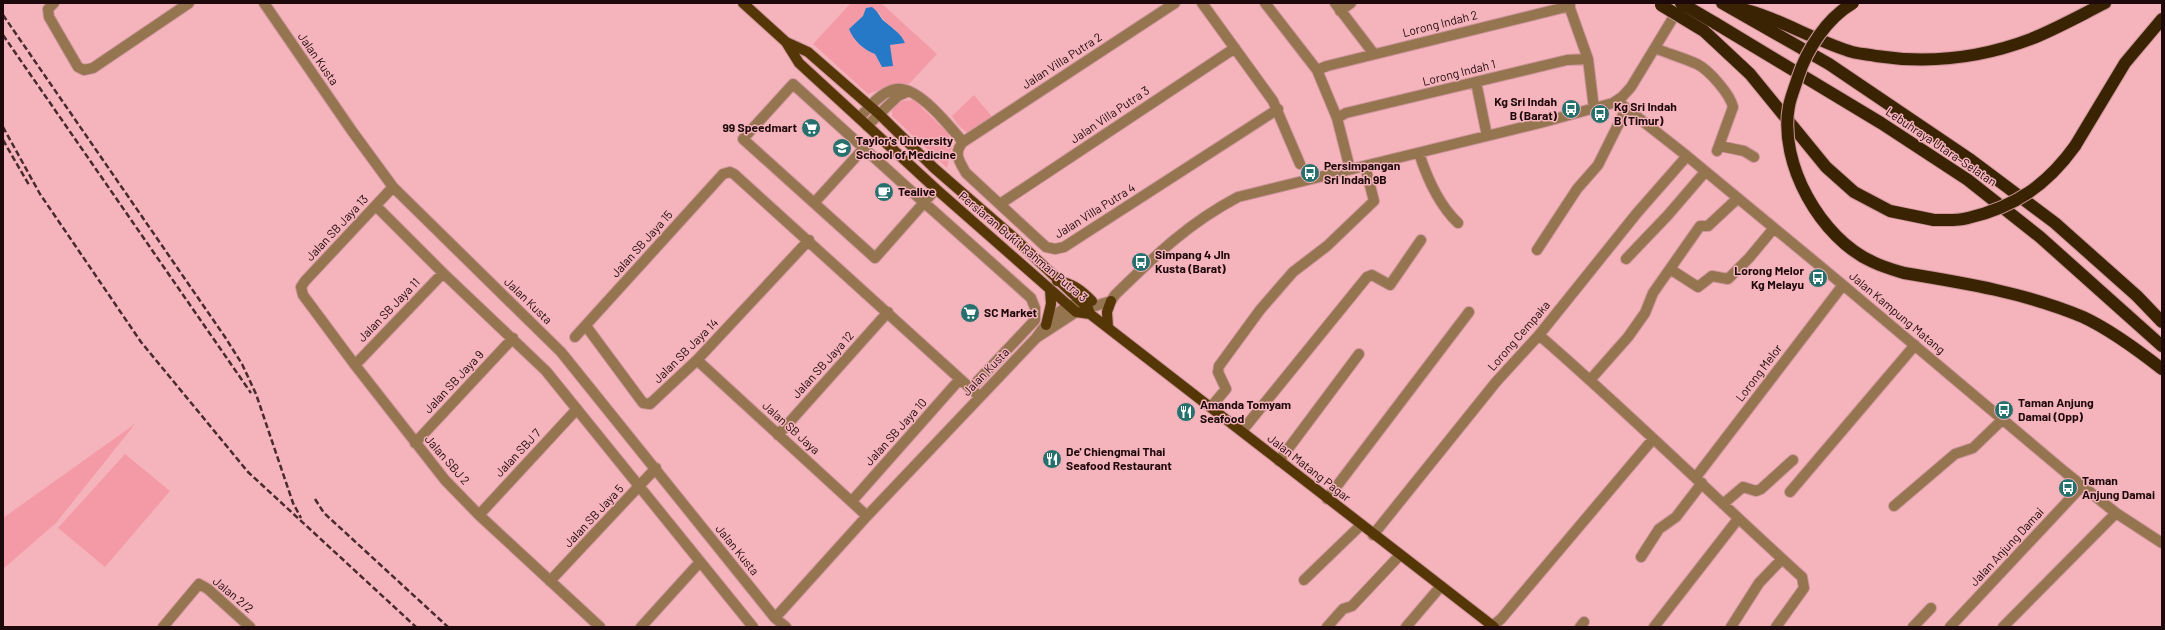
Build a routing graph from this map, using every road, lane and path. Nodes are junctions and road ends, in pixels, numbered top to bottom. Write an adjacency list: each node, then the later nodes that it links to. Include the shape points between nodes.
1 (189, 3): 14 (street, via 93,68 84,70 78,68 49,17)
2 (264, 3): 44 (street, Jalan Kusta, via 352,132)
3 (743, 3): 17 (main road, Persiaran Bukit Rahman Putra 3)
4 (1175, 3): 35 (street, Jalan Villa Putra 2)
5 (1202, 3): 18 (street)
6 (1264, 3): 22 (street)
7 (1351, 3): 15 (street)
8 (1682, 3): 19 (street); 80 (highway, Lebuhraya Utara–Selatan, bridge, via 1881,123 1968,180 2040,237)
9 (1853, 3): 85 (highway, bridge, via 1826,27 1804,61 1789,107 1789,141 1794,166 1809,201 1837,238 1872,262 1904,273 2014,293 2084,318 2138,350)
10 (2105, 3): 13 (highway, via 2032,39 1992,52 1948,59 1900,59 1851,52 1760,13)
11 (1569, 4): 20 (street, Lorong Indah 2); 21 (street)
12 (1660, 4): 16 (highway, bridge, via 1704,31 1750,74 1826,167 1854,192 1890,211 1934,220 1967,219 2007,206 2038,187 2059,167 2075,146 2125,63)
13 (1723, 4): 71 (highway, Lebuhraya Utara–Selatan, via 1829,64 1971,160 2055,223 2137,296)
14 (51, 6)
15 (1337, 7): 20 (street)
16 (2162, 19)
17 (786, 42): 26 (main road, Persiaran Bukit Rahman Putra 3, via 808,52); 31 (main road, Persiaran Bukit Rahman Putra 3, via 799,63)
18 (1235, 48): 27 (street); 49 (street, Jalan Villa Putra 3)
19 (1655, 48): 25 (street, via 1631,87); 39 (street, via 1699,65 1720,84 1734,107 1718,148 1744,151)
20 (1374, 54): 22 (street, Lorong Indah 2)
21 (1588, 59): 23 (street, Lorong Indah 1, via 1567,60); 28 (street)
22 (1317, 70): 32 (street)
23 (1476, 82): 32 (street, Lorong Indah 1, via 1346,113); 34 (street)
24 (909, 91): 26 (street, via 893,89 882,95); 30 (street, via 898,96); 35 (street, via 921,98)
25 (1617, 101): 28 (street); 29 (street, Jalan Kampung Matang)
26 (870, 107): 30 (main road, Persiaran Bukit Rahman Putra 3); 31 (street)
27 (1278, 109): 40 (street); 49 (street, Jalan Villa Putra 4, via 1064,248 1055,250 1046,247)
28 (1594, 109): 34 (street)
29 (1626, 109): 38 (street, Jalan Kampung Matang); 56 (street, via 1598,165 1577,189)
30 (879, 114): 33 (street); 53 (main road, Persiaran Bukit Rahman Putra 3, via 934,168)
31 (860, 118): 33 (main road, Persiaran Bukit Rahman Putra 3)
32 (1337, 118): 42 (street)
33 (867, 126): 45 (main road, Persiaran Bukit Rahman Putra 3)
34 (1487, 136): 37 (street)
35 (963, 142): 49 (street, Jalan Villa Putra 4, via 958,148 958,160 966,173)
36 (864, 148): 47 (street); 48 (street); 48 (street, via 793,84 743,140)
37 (1419, 153): 41 (street); 51 (street, via 1423,167 1446,212)
38 (1687, 156): 43 (street, Jalan Kampung Matang); 75 (street, Lorong Cempaka, via 1637,213)
39 (1754, 157)
40 (1300, 164)
41 (1365, 166): 42 (street); 91 (street, via 1374,201 1327,246 1293,272 1260,310 1219,366 1218,372 1226,389)
42 (1350, 169): 65 (street, via 1238,197 1209,212 1174,238)
43 (1706, 172): 46 (street, Jalan Kampung Matang); 58 (street)
44 (394, 187): 50 (street, Jalan SB Jaya 13); 100 (street, Jalan Kusta, via 561,352)
45 (936, 190): 47 (street); 57 (main road, Persiaran Bukit Rahman Putra 3)
46 (1738, 198): 52 (street, Jalan Kampung Matang); 59 (street, via 1708,226 1700,226)
47 (924, 202): 48 (street, via 875,258); 84 (street, via 1031,298 1035,308 1035,320)
48 (814, 203)
49 (1000, 204)
50 (376, 206): 60 (street); 63 (street, Jalan SB Jaya 13)
51 (1458, 223)
52 (1774, 228): 59 (street, via 1728,279 1712,276 1698,287); 62 (street, Jalan Kampung Matang)
53 (1010, 235): 57 (main road, via 1004,238); 61 (main road, Persiaran Bukit Rahman Putra 3)
54 (809, 240): 68 (street); 73 (street, Jalan SB Jaya 15, via 734,174 723,174); 82 (street, Jalan SB Jaya 14)
55 (1421, 240): 94 (street, via 1390,285 1372,276 1367,277)
56 (1537, 250)
57 (1008, 253): 64 (main road, Persiaran Bukit Rahman Putra 3)
58 (1626, 259)
59 (1670, 269): 88 (street, via 1628,337)
60 (443, 273): 76 (street); 83 (street, Jalan SB Jaya 11)
61 (1057, 281): 67 (main road, Jalan Matang Pagar, via 1075,286)
62 (1843, 285): 79 (street, Jalan Kampung Matang); 101 (street, Lorong Melor)
63 (301, 287): 83 (street, Jalan SBJ 2, via 303,295)
64 (1050, 289): 66 (main road, Persiaran Bukit Rahman Putra 3); 72 (main road, via 1051,304)
65 (1113, 298): 67 (street, Jalan Kusta); 74 (main road, via 1107,312)
66 (1068, 305): 67 (street, Jalan Kusta); 69 (main road, Persiaran Bukit Rahman Putra 3); 72 (street, Jalan Kusta)
67 (1087, 306): 69 (main road, Persiaran Bukit Rahman Putra 3); 74 (main road, Jalan Matang Pagar)
68 (888, 312): 87 (street); 95 (street, Jalan SB Jaya 12)
69 (1076, 312): 78 (street, Jalan Kusta)
70 (1469, 312): 105 (street)
71 (2162, 322)
72 (1046, 325): 78 (street, Jalan Kusta)
73 (586, 326): 77 (street, Jalan SB Jaya 15); 82 (street, Jalan SB Jaya 14, via 645,404 652,403)
74 (1108, 327): 91 (main road, Jalan Matang Pagar)
75 (1539, 335): 88 (street); 114 (street, Lorong Cempaka, via 1496,382)
76 (513, 338): 92 (street, via 546,371); 97 (street, Jalan SB Jaya 9)
77 (575, 338)
78 (1036, 338): 86 (street, Jalan Kusta)
79 (1915, 345): 93 (street, Jalan Kampung Matang); 104 (street)
80 (2162, 346)
81 (1359, 354): 99 (street)
82 (697, 360): 95 (street, Jalan SB Jaya)
83 (355, 365): 97 (street, Jalan SBJ 2)
84 (989, 368): 86 (street); 89 (street)
85 (2162, 369)
86 (999, 377): 90 (street, Jalan Kusta)
87 (960, 380): 89 (street); 106 (street, Jalan SB Jaya 10)
88 (1590, 380): 96 (street)
89 (971, 388): 90 (street)
90 (980, 397): 111 (street, Jalan Kusta)
91 (1211, 407): 94 (main road, Jalan Matang Pagar)
92 (577, 409): 103 (street); 110 (street, Jalan SBJ 7)
93 (2002, 420): 102 (street, Jalan Kampung Matang); 108 (street, via 1974,448 1955,454)
94 (1242, 432): 99 (main road, Jalan Matang Pagar)
95 (778, 435): 106 (street, Jalan SB Jaya)
96 (1653, 439): 101 (street); 133 (street)
97 (415, 443): 110 (street, Jalan SBJ 2, via 445,480)
98 (1793, 460): 107 (street, via 1762,489 1756,491 1744,487)
99 (1279, 461): 105 (main road, Jalan Matang Pagar)
100 (656, 468): 103 (street, Jalan SB Jaya 5); 124 (street, Jalan Kusta)
101 (1699, 480): 107 (street); 117 (street, Lorong Melor, via 1676,517 1659,529)
102 (2082, 486): 109 (street, Jalan Kampung Matang); 138 (street, Jalan Anjung Damai)
103 (639, 487): 119 (street); 121 (street, Jalan SB Jaya 5)
104 (1790, 492)
105 (1327, 498): 113 (main road, Jalan Matang Pagar)
106 (852, 501): 111 (street, Jalan SB Jaya)
107 (1723, 504): 112 (street)
108 (1894, 506)
109 (2116, 513): 115 (street, Jalan Kampung Matang); 139 (street)
110 (479, 515): 121 (street, Jalan SBJ 2)
111 (867, 516): 124 (street, Jalan Kusta)
112 (1738, 519): 118 (street); 134 (street)
113 (1361, 525): 114 (main road, Jalan Matang Pagar); 120 (street)
114 (1373, 535): 116 (main road, Jalan Matang Pagar)
115 (2162, 543)
116 (1400, 555): 122 (main road, Jalan Matang Pagar); 131 (street, via 1352,606 1343,609)
117 (1641, 557)
118 (1782, 559): 135 (street, via 1759,583); 136 (street, via 1802,577 1804,588)
119 (699, 563): 128 (street); 129 (street)
120 (1304, 580)
121 (550, 581): 127 (street, Jalan SBJ 2)
122 (1441, 586): 132 (street); 133 (main road, Jalan Matang Pagar)
123 (1931, 608): 137 (street)
124 (776, 618): 130 (street, Jalan Kusta)
125 (162, 627): 126 (street, Jalan 2/2, via 199,584)
126 (250, 627)
127 (600, 627)
128 (641, 627)
129 (753, 627)
130 (786, 627)
131 (1327, 627)
132 (1406, 627)
133 (1492, 627)
134 (1654, 627)
135 (1731, 627)
136 (1776, 627)
137 (1913, 627)
138 (1950, 627)
139 (2003, 627)

